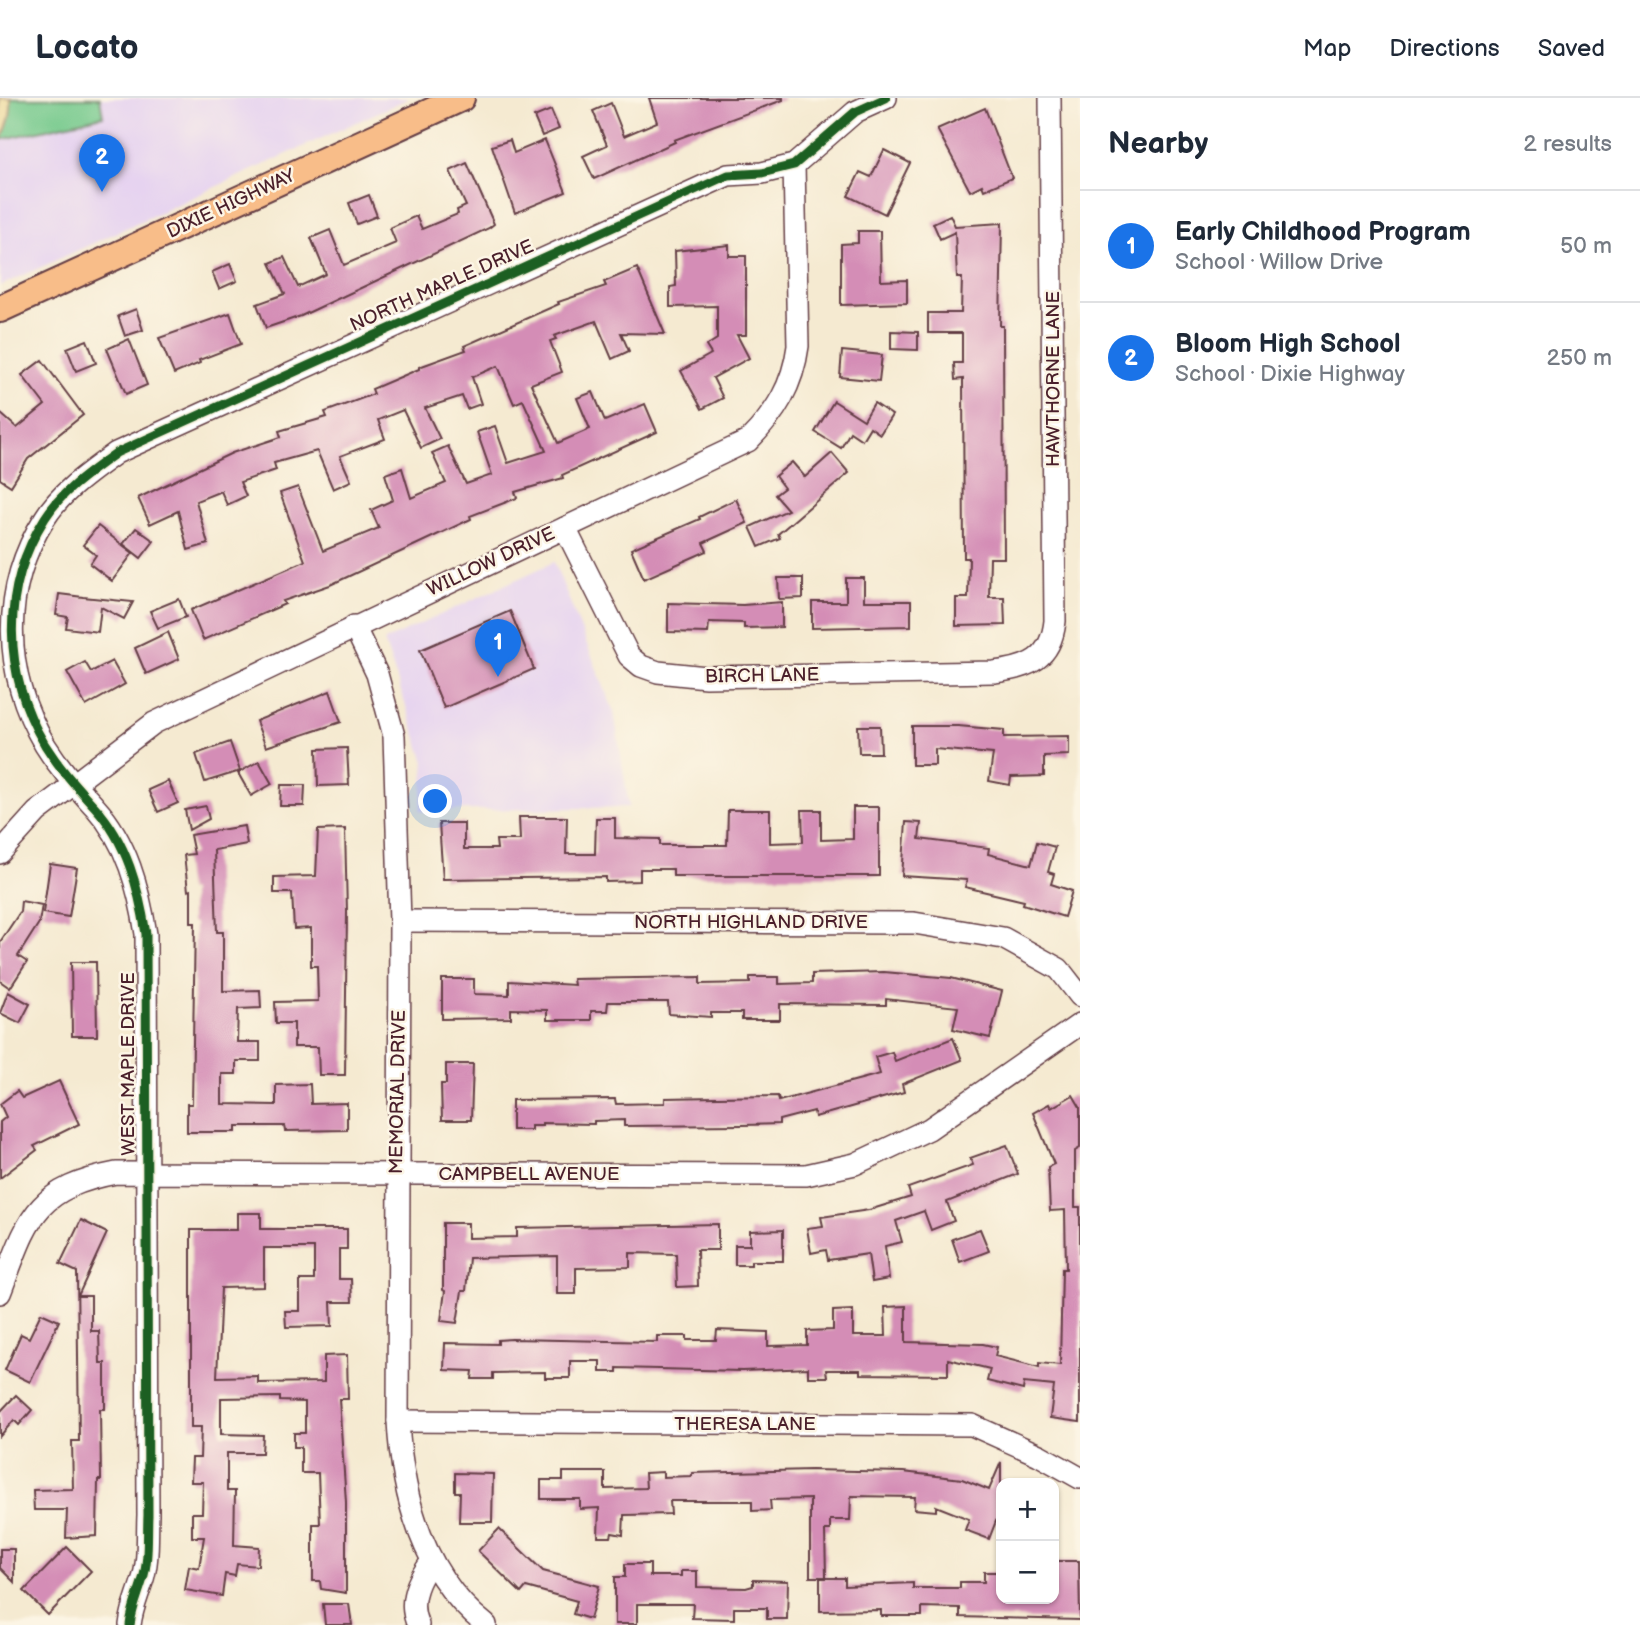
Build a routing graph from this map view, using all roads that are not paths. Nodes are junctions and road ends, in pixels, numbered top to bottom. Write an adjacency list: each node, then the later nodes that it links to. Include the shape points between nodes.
1 (461, 98): 5 (main road, DIXIE HIGHWAY)
2 (886, 98): 4 (street, NORTH MAPLE DRIVE, via 855,113)
3 (1050, 98): 9 (street, HAWTHORNE LANE, via 1055,621)
4 (794, 165): 6 (street, WILLOW DRIVE, via 798,346 795,370 783,398 748,441); 7 (street, NORTH MAPLE DRIVE, via 728,175 116,453 79,480 46,517)
5 (0, 309)
6 (565, 528): 8 (street, WILLOW DRIVE); 9 (street, BIRCH LANE, via 629,656 657,672 706,677 995,672 1029,665)
7 (34, 540): 10 (street, WEST MAPLE DRIVE, via 20,569 13,602 13,664 44,744)
8 (354, 626): 10 (street, WILLOW DRIVE, via 154,723); 12 (street, MEMORIAL DRIVE, via 377,674 394,736)
9 (1042, 657)
10 (71, 784): 11 (street, WILLOW DRIVE, via 37,812); 15 (street, WEST MAPLE DRIVE, via 97,808 117,839 141,899 146,934)
11 (0, 853)
12 (400, 921): 13 (street, NORTH HIGHLAND DRIVE, via 914,923 1003,938 1059,969); 16 (street, MEMORIAL DRIVE)
13 (1080, 996)
14 (1080, 1024): 16 (street, CAMPBELL AVENUE, via 929,1129 855,1164 806,1175)
15 (145, 1173): 16 (street, CAMPBELL AVENUE); 17 (street, CAMPBELL AVENUE, via 87,1178 64,1187 43,1203 26,1226); 21 (street, WEST MAPLE DRIVE, via 150,1228 147,1557)
16 (398, 1174): 18 (street, MEMORIAL DRIVE)
17 (0, 1293)
18 (398, 1421): 19 (street, THERESA LANE, via 972,1425); 20 (street, MEMORIAL DRIVE, via 408,1500)
19 (1080, 1478)
20 (432, 1561): 22 (street, via 419,1577 414,1599); 23 (street, MEMORIAL DRIVE)
21 (130, 1625)
22 (418, 1625)
23 (486, 1625)

